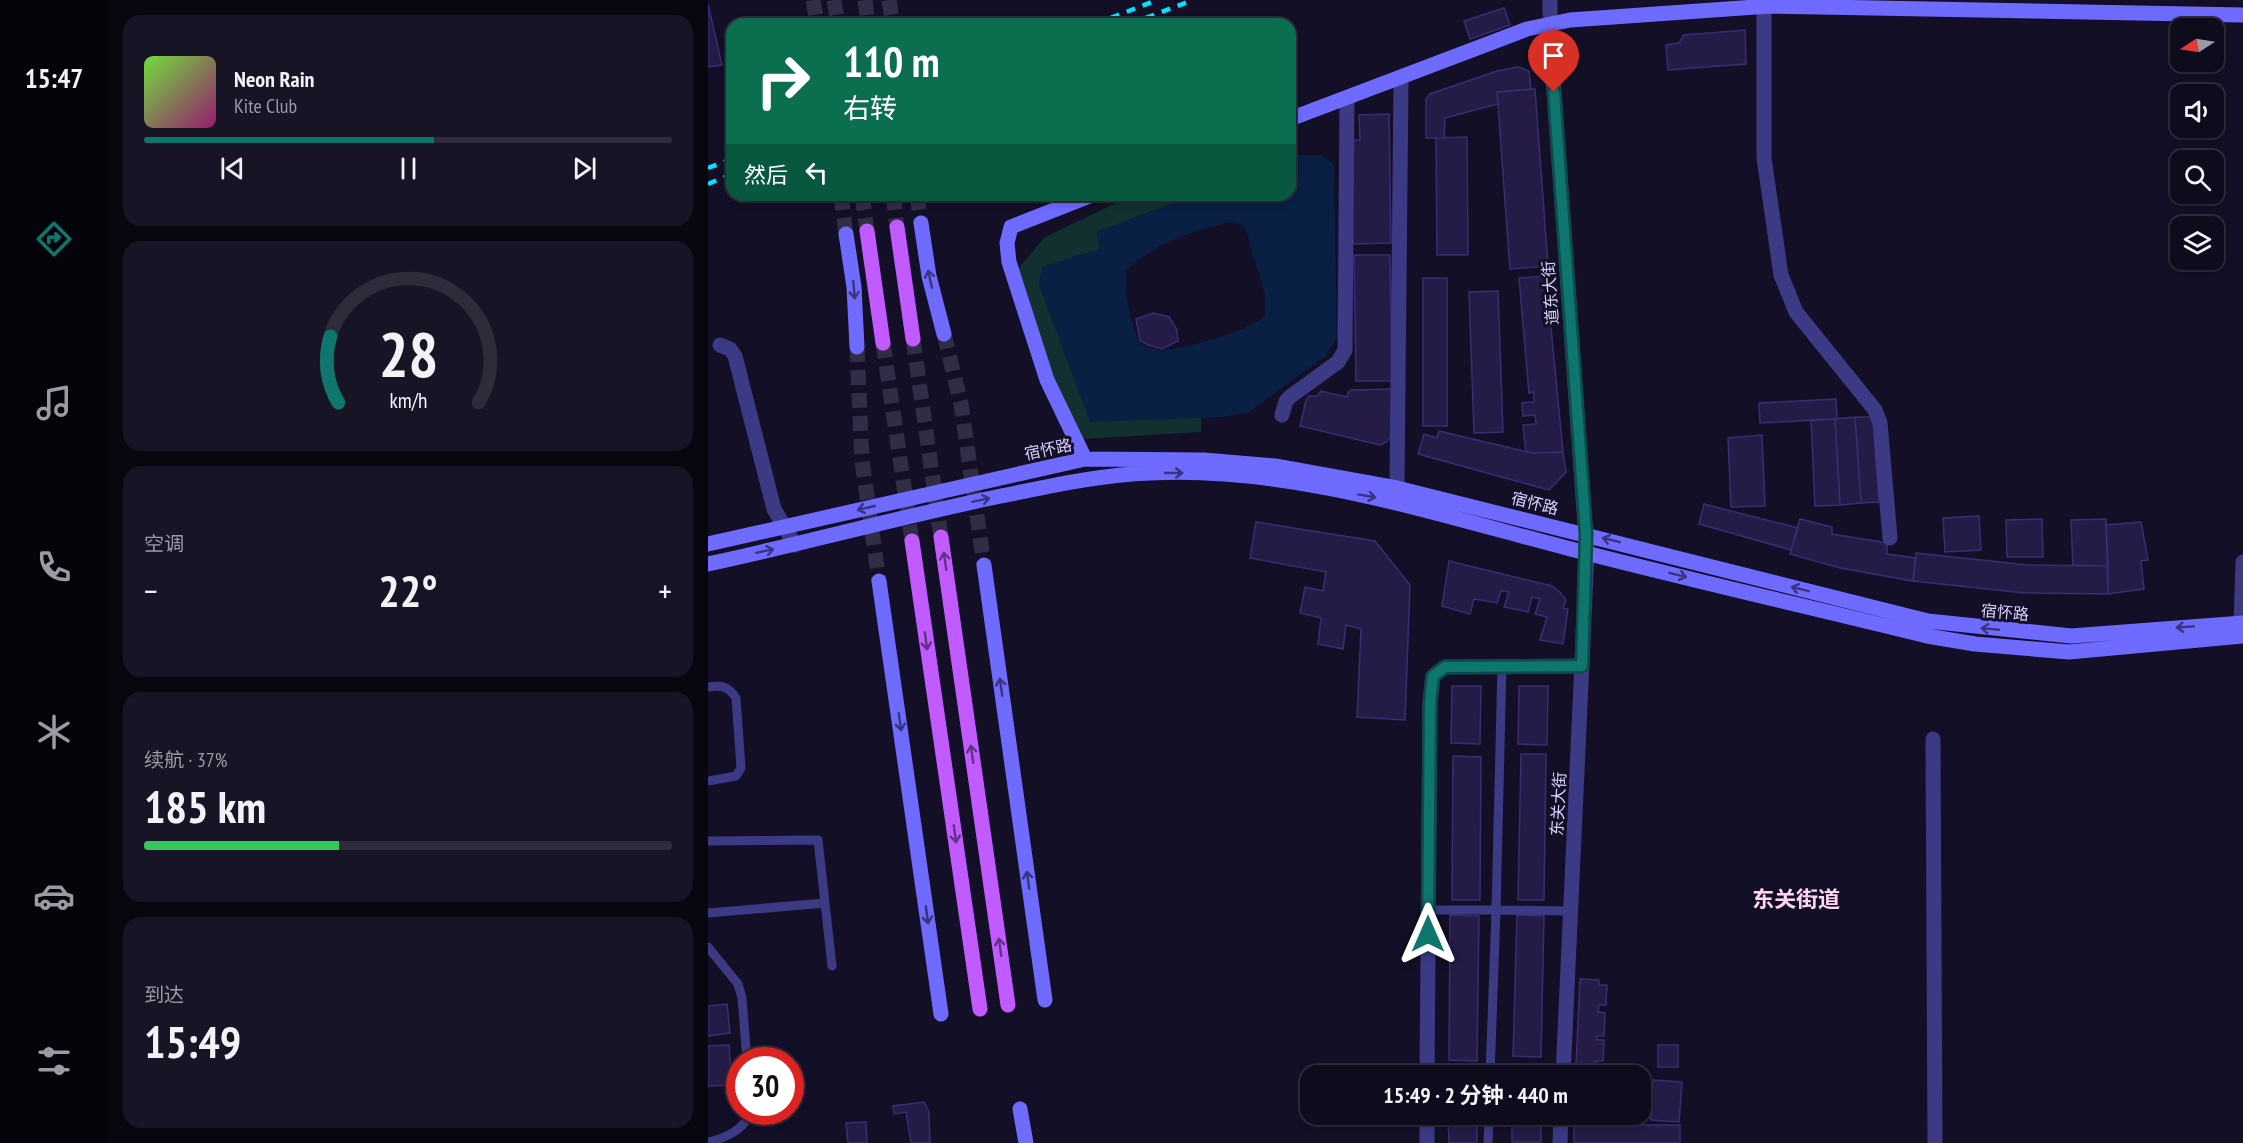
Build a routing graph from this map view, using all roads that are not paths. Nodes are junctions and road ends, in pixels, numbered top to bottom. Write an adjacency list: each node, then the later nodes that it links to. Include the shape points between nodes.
1 (1764, 3): 2 (main road); 4 (main road, via 1570,20 1527,29); 23 (street, via 1764,158 1781,275 1796,312 1875,410 1880,423)
2 (2243, 15)
3 (1551, 49): 21 (street, 道东大街)
4 (1401, 79): 5 (main road); 19 (street)
5 (1347, 99): 6 (main road); 17 (street, via 1345,350 1338,362 1286,401)
6 (1296, 117)
7 (1077, 201): 18 (main road, via 1011,227 1007,243 1009,262 1047,380)
8 (921, 223): 12 (main road, one-way to 8)
9 (897, 227): 13 (main road)
10 (867, 231): 14 (main road)
11 (846, 234): 16 (main road, one-way to 16)
12 (944, 334)
13 (913, 339)
14 (883, 343)
15 (720, 345): 20 (street, via 735,356 774,509)
16 (857, 347)
17 (1282, 415)
18 (1085, 459): 19 (main road, 宿怀路, via 1204,460 1275,466); 20 (main road, 宿怀路, one-way to 20)
19 (1397, 488): 21 (main road, 宿怀路)
20 (785, 526): 25 (main road, 宿怀路); 26 (street)
21 (1586, 534): 27 (street, 东关大街); 32 (main road, 宿怀路, one-way to 21, via 2072,636 1928,621)
22 (941, 537): 47 (main road, one-way to 22)
23 (1890, 538)
24 (912, 541): 48 (main road, one-way to 48)
25 (708, 544)
26 (795, 545): 27 (main road, 宿怀路, one-way to 27, via 924,512 1090,478 1152,472 1271,480 1387,500); 29 (main road, 宿怀路, one-way to 26)
27 (1587, 553): 32 (main road, 宿怀路, one-way to 32, via 1927,636 1975,644 2069,652); 34 (street, 东关大街)
28 (2243, 562): 32 (street)
29 (708, 564)
30 (984, 565): 46 (main road, one-way to 30)
31 (879, 581): 49 (main road, one-way to 49)
32 (2242, 627)
33 (1502, 666): 34 (street); 40 (street, via 1445,667 1433,676); 41 (lane)
34 (1582, 666): 42 (street, 东关大街)
35 (708, 687): 37 (lane, via 730,689 736,698 741,768 736,776)
36 (1933, 739): 64 (street)
37 (708, 781)
38 (708, 841): 39 (lane, via 818,840)
39 (825, 903): 43 (lane); 45 (lane)
40 (1429, 910): 41 (lane); 51 (street)
41 (1496, 910): 42 (lane); 52 (lane)
42 (1571, 910): 53 (street, 东关大街)
43 (708, 913)
44 (708, 947): 50 (lane, via 738,984)
45 (832, 966)
46 (1045, 1000)
47 (1008, 1005)
48 (980, 1009)
49 (941, 1014)
50 (746, 1047)
51 (1427, 1065)
52 (1490, 1065)
53 (1564, 1065)
54 (1020, 1109): 60 (main road)
55 (742, 1125): 59 (lane, via 735,1132)
56 (1427, 1125): 61 (street)
57 (1489, 1125): 62 (lane)
58 (1561, 1125): 63 (street)
59 (708, 1142)
60 (1026, 1143)
61 (1427, 1143)
62 (1488, 1143)
63 (1560, 1143)
64 (1935, 1143)

